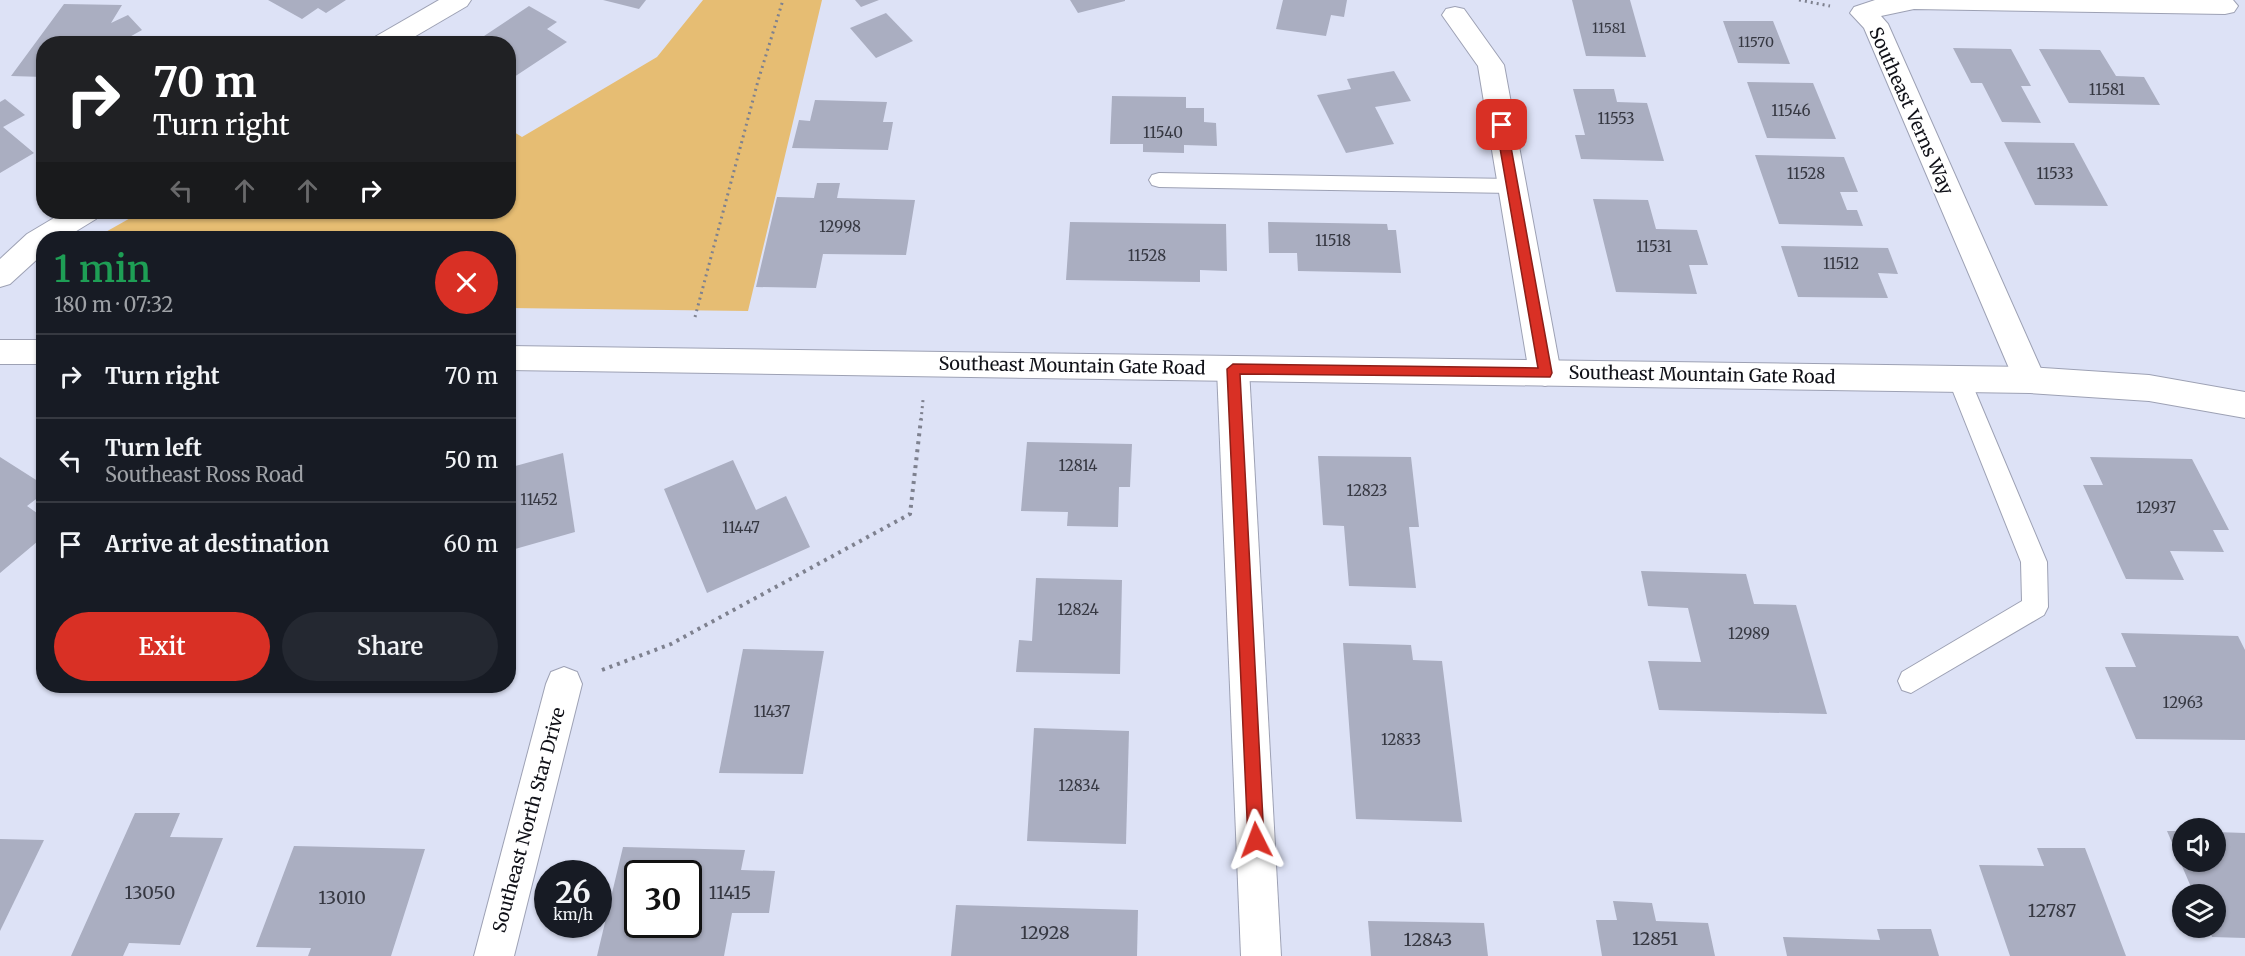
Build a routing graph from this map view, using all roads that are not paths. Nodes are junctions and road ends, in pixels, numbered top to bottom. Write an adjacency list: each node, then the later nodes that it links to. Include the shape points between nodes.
1 (458, 0): 4 (street)
2 (2225, 6): 17 (street, Southeast Verns Way, via 1914,1 1892,3 1863,13 1875,24)
3 (1455, 15): 6 (street, via 1491,65)
4 (396, 36)
5 (1159, 180): 6 (lane)
6 (1512, 186): 15 (street)
7 (75, 219): 8 (street)
8 (56, 231)
9 (36, 244): 10 (street)
10 (0, 276)
11 (0, 352): 12 (street)
12 (36, 352)
13 (516, 358): 14 (street, Southeast Mountain Gate Road)
14 (1233, 369): 15 (street, Southeast Mountain Gate Road); 22 (street)
15 (1545, 373): 16 (street, Southeast Mountain Gate Road)
16 (1959, 379): 17 (street, Southeast Mountain Gate Road); 19 (lane, via 2034,562 2035,607)
17 (2030, 380): 18 (street, Southeast Mountain Gate Road, via 2150,388)
18 (2245, 405)
19 (1911, 681)
20 (564, 684): 21 (street, Southeast North Star Drive)
21 (494, 956)
22 (1262, 956)

